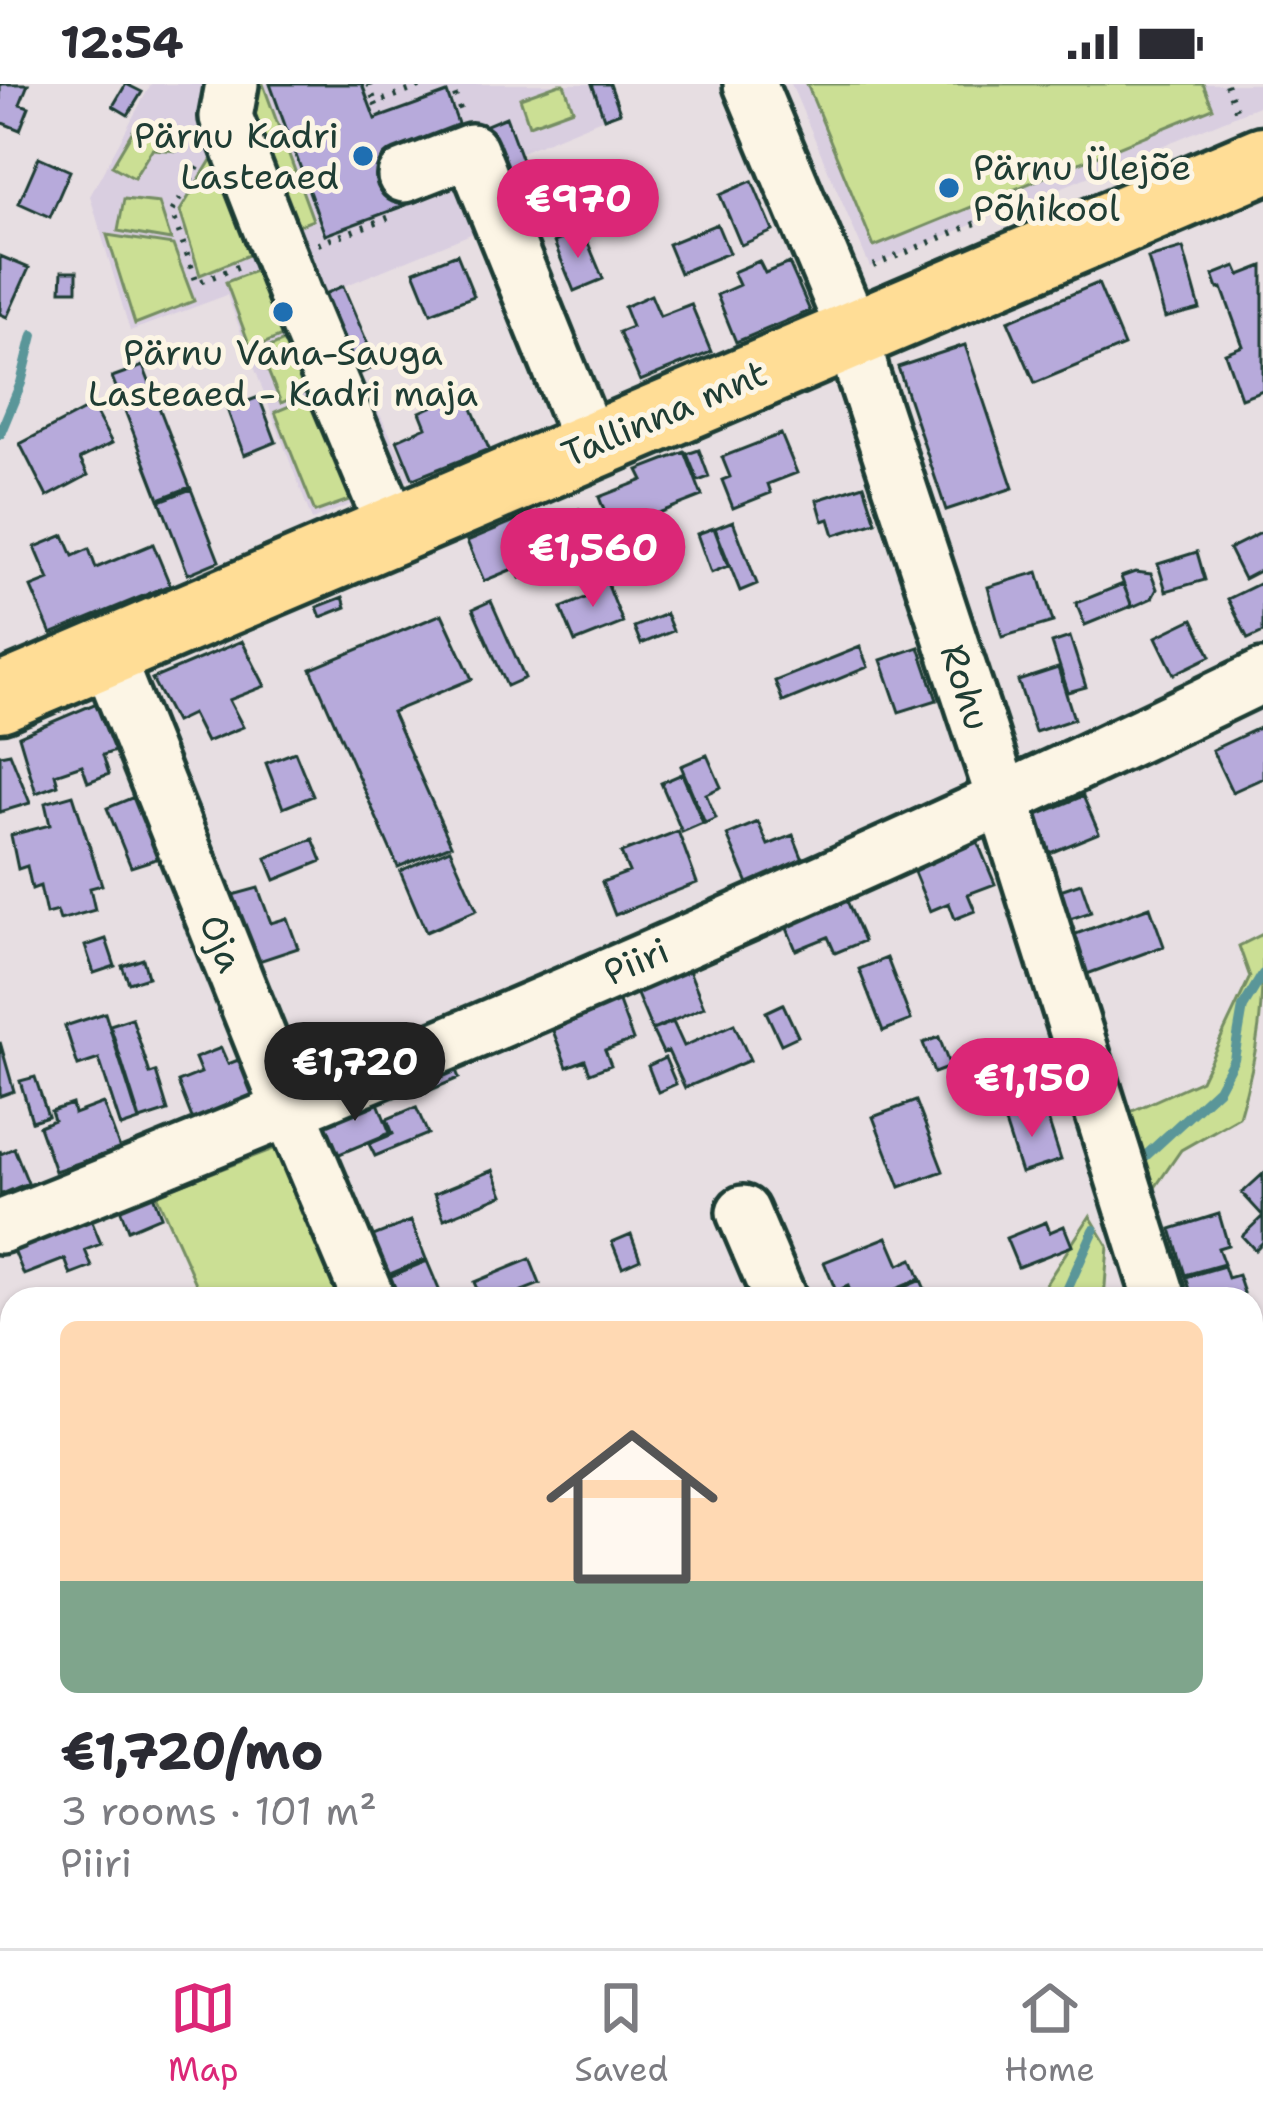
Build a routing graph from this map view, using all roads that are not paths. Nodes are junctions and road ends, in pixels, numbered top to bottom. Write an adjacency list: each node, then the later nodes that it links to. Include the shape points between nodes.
1 (750, 84): 5 (street, Rohu)
2 (230, 100): 7 (street, via 280,255)
3 (1251, 137): 5 (main road, Tallinna mnt)
4 (404, 176): 6 (street, via 471,150)
5 (854, 333): 6 (main road, Tallinna mnt); 11 (street, Rohu)
6 (590, 445): 7 (main road, Tallinna mnt)
7 (393, 528): 8 (main road, Tallinna mnt)
8 (106, 653): 10 (main road, Tallinna mnt); 12 (street, Oja)
9 (1263, 676): 11 (street, Piiri)
10 (0, 698)
11 (1004, 802): 12 (street, Piiri); 17 (street, Rohu)
12 (290, 1112): 14 (street, Piiri); 15 (street, Oja)
13 (743, 1212): 16 (street)
14 (0, 1227)
15 (364, 1287)
16 (775, 1287)
17 (1156, 1287)

